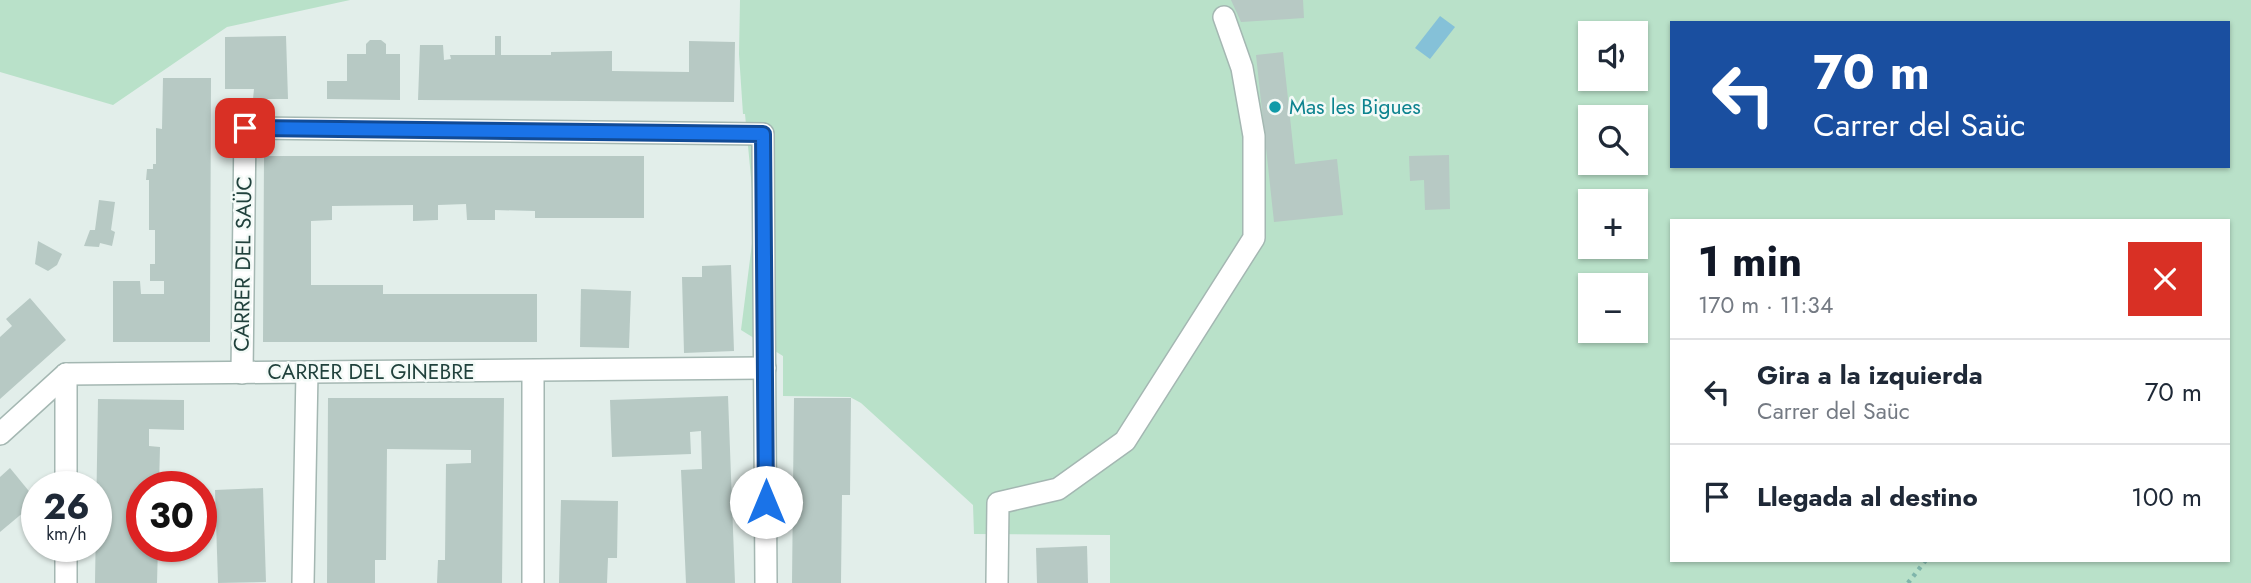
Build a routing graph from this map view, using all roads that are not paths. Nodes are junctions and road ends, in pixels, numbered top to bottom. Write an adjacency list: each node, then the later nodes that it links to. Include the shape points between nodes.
1 (1224, 17): 14 (street, via 1242,68 1254,136 1254,237 1125,441 1058,489 998,503)
2 (765, 368): 4 (street, CARRER DEL GINEBRE); 5 (street, CARRER DEL SAÜC, via 763,134 245,128); 13 (street)
3 (307, 372): 4 (street, CARRER DEL GINEBRE); 5 (street, CARRER DEL GINEBRE); 11 (street)
4 (533, 372): 12 (street)
5 (242, 373): 6 (street, CARRER DEL GINEBRE)
6 (66, 374): 7 (street); 8 (street)
7 (0, 434)
8 (66, 471)
9 (66, 562): 10 (street)
10 (66, 583)
11 (303, 583)
12 (533, 583)
13 (766, 583)
14 (998, 583)

